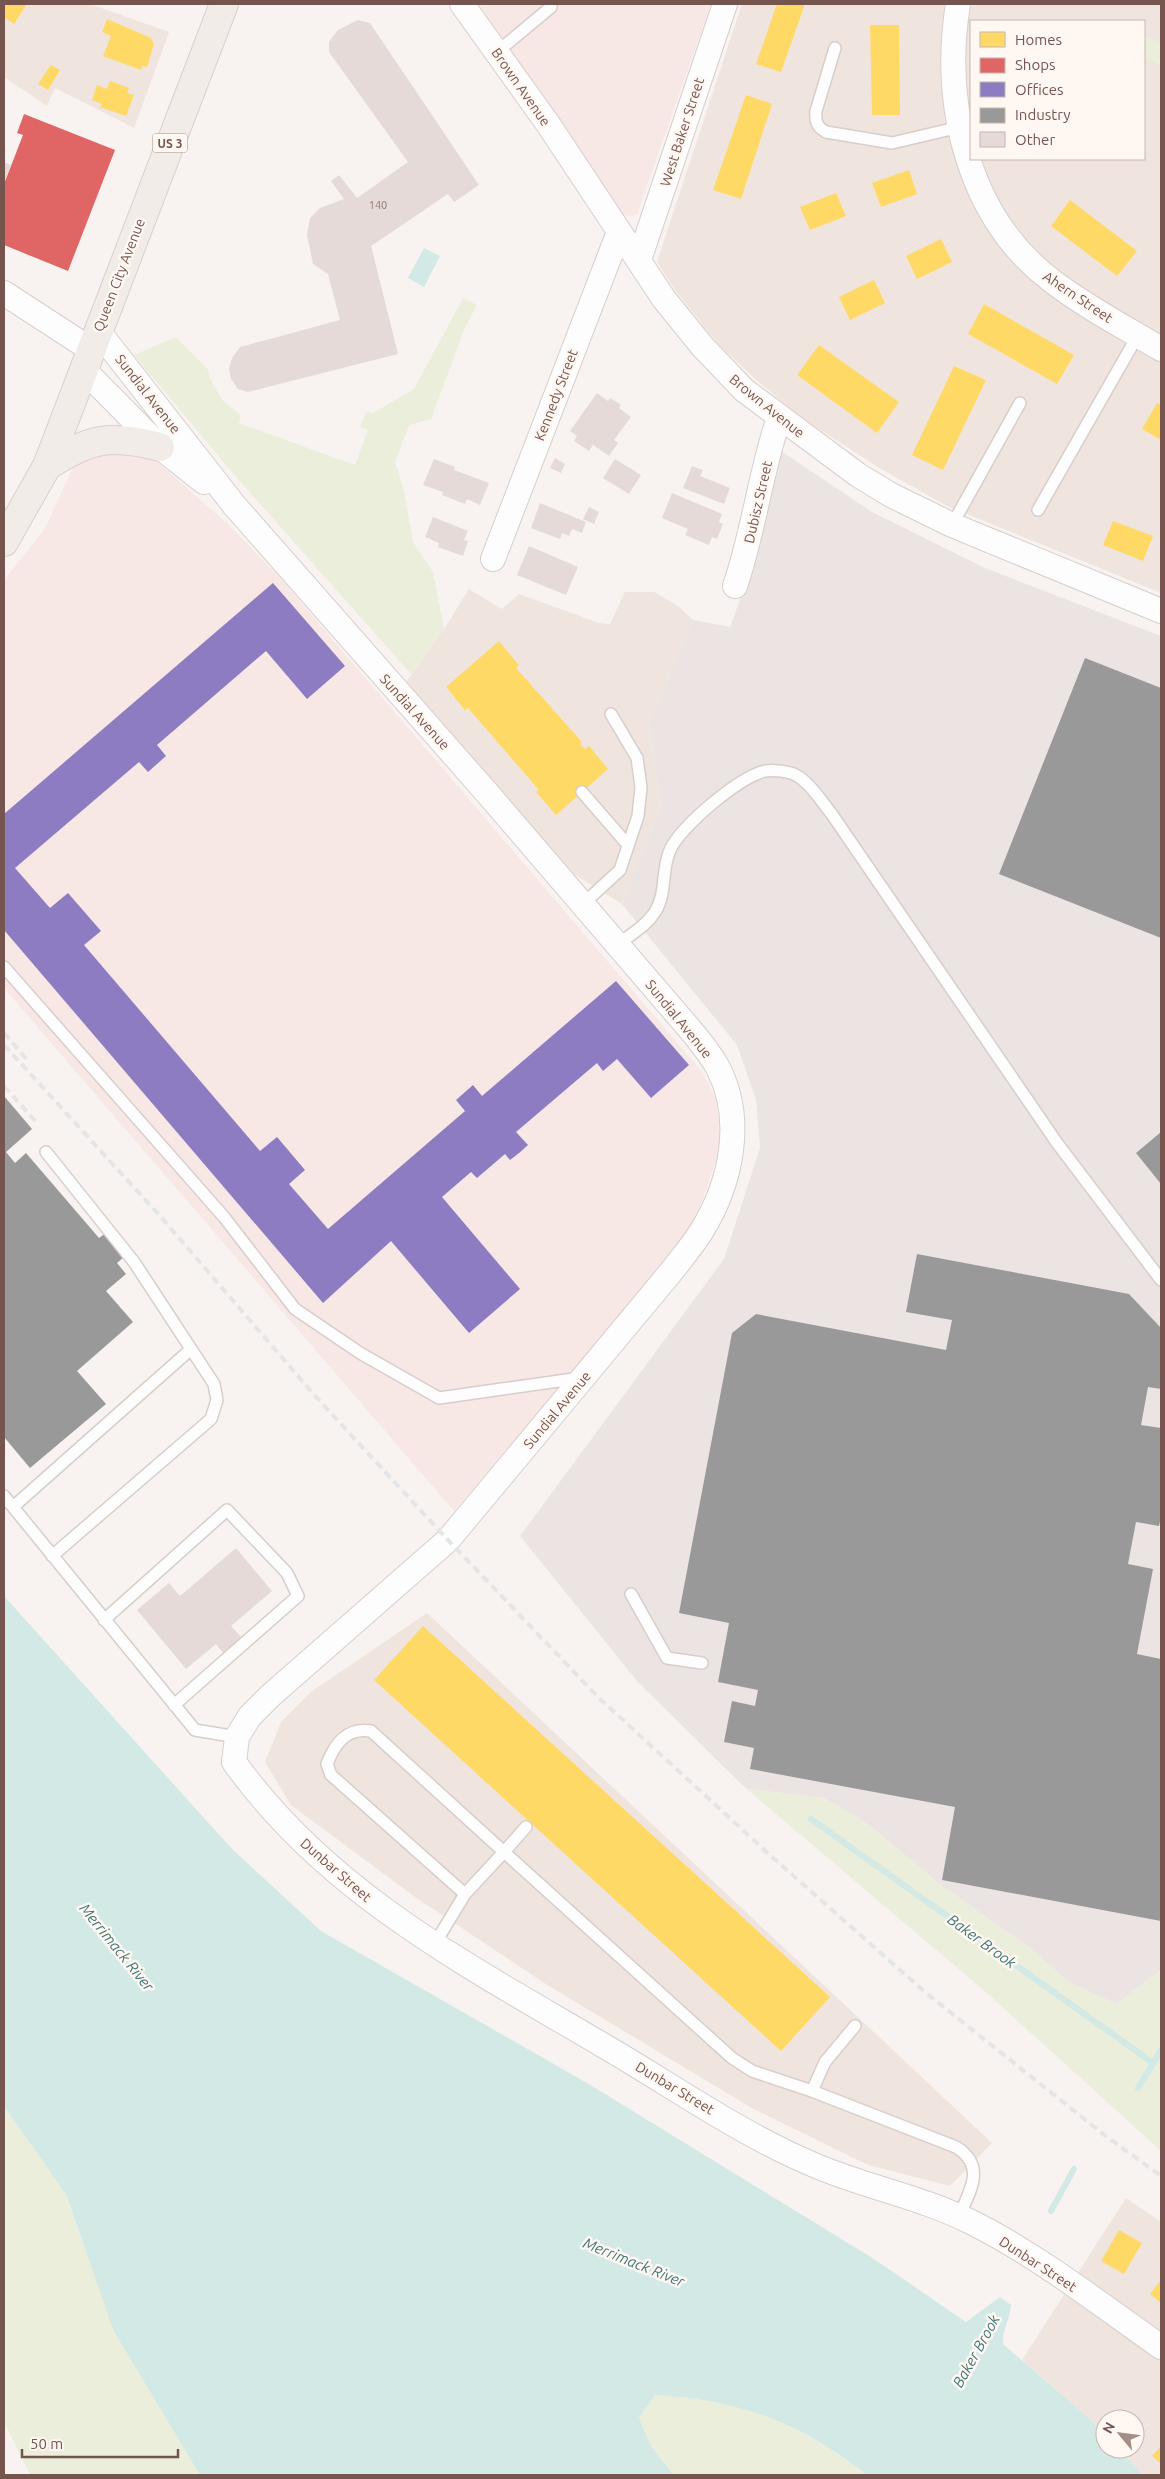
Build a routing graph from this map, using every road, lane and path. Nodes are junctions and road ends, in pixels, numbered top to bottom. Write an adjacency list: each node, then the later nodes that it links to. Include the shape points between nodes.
1 (224, 4): 13 (main road, Queen City Avenue / US 3)
2 (462, 4): 7 (street, Brown Avenue)
3 (725, 4): 10 (street, West Baker Street)
4 (958, 4): 8 (street, Ahern Street, via 952,66)
5 (551, 5): 7 (lane)
6 (835, 48): 8 (lane, via 816,111 816,121 826,132 892,143)
7 (496, 52): 9 (street, Brown Avenue)
8 (960, 127): 12 (street, Ahern Street, via 976,184 996,219 1019,249 1051,280 1090,308)
9 (619, 232): 10 (street, Brown Avenue); 23 (street, Kennedy Street)
10 (639, 260): 16 (street, Brown Avenue, via 664,299 702,346 744,390)
11 (4, 293): 13 (street)
12 (1138, 335): 14 (street, Ahern Street); 20 (lane)
13 (90, 349): 17 (street, Sundial Avenue); 18 (main road, Queen City Avenue / US 3); 19 (street, Sundial Avenue)
14 (1161, 349)
15 (1020, 403): 21 (lane)
16 (779, 418): 21 (street, Brown Avenue, via 866,480); 24 (street, Dubisz Street, via 746,556)
17 (160, 447): 18 (main road, via 111,438 71,450); 19 (street, Sundial Avenue)
18 (46, 466): 22 (main road, Queen City Avenue / US 3)
19 (234, 505): 29 (street, Sundial Avenue)
20 (1038, 510)
21 (952, 525): 25 (street, Brown Avenue)
22 (4, 542)
23 (493, 558)
24 (735, 586)
25 (1161, 611)
26 (611, 714): 28 (lane, via 637,758 641,787 638,816)
27 (582, 792): 28 (lane)
28 (628, 845): 29 (lane, via 620,870)
29 (583, 904): 30 (street, Sundial Avenue)
30 (618, 945): 33 (lane, via 654,914 662,897 670,850 684,828 752,776 765,771 793,774 831,813 1057,1143); 35 (street, Sundial Avenue, via 688,1027 718,1068 728,1091 733,1140 722,1188 700,1233)
31 (4, 967): 35 (lane, via 224,1217 295,1309 360,1353 439,1398)
32 (46, 1152): 34 (lane, via 134,1262)
33 (1161, 1280)
34 (190, 1350): 37 (lane); 38 (lane, via 214,1384 217,1400 211,1419)
35 (584, 1377): 43 (street, Sundial Avenue, via 448,1540 270,1696 250,1716)
36 (4, 1496): 37 (lane)
37 (13, 1507): 38 (lane)
38 (52, 1556): 40 (lane)
39 (630, 1594): 41 (lane, via 668,1658)
40 (104, 1620): 42 (lane); 42 (lane, via 228,1510 287,1573 298,1596)
41 (702, 1664)
42 (174, 1705): 43 (lane, via 195,1730)
43 (237, 1737): 44 (street, Sundial Avenue)
44 (234, 1762): 48 (street, Dunbar Street, via 275,1813 314,1854 350,1886)
45 (526, 1827): 46 (lane)
46 (504, 1852): 47 (lane); 47 (lane, via 372,1731 360,1729 346,1734 334,1748 327,1764 331,1775); 50 (lane, via 732,2058 752,2071)
47 (465, 1894): 48 (lane)
48 (434, 1945): 51 (street, Dunbar Street, via 790,2154 835,2174)
49 (855, 2026): 50 (lane, via 825,2062)
50 (812, 2091): 51 (lane, via 956,2147 968,2155 975,2173)
51 (959, 2216): 52 (street, Dunbar Street, via 1037,2262)
52 (1161, 2347)

